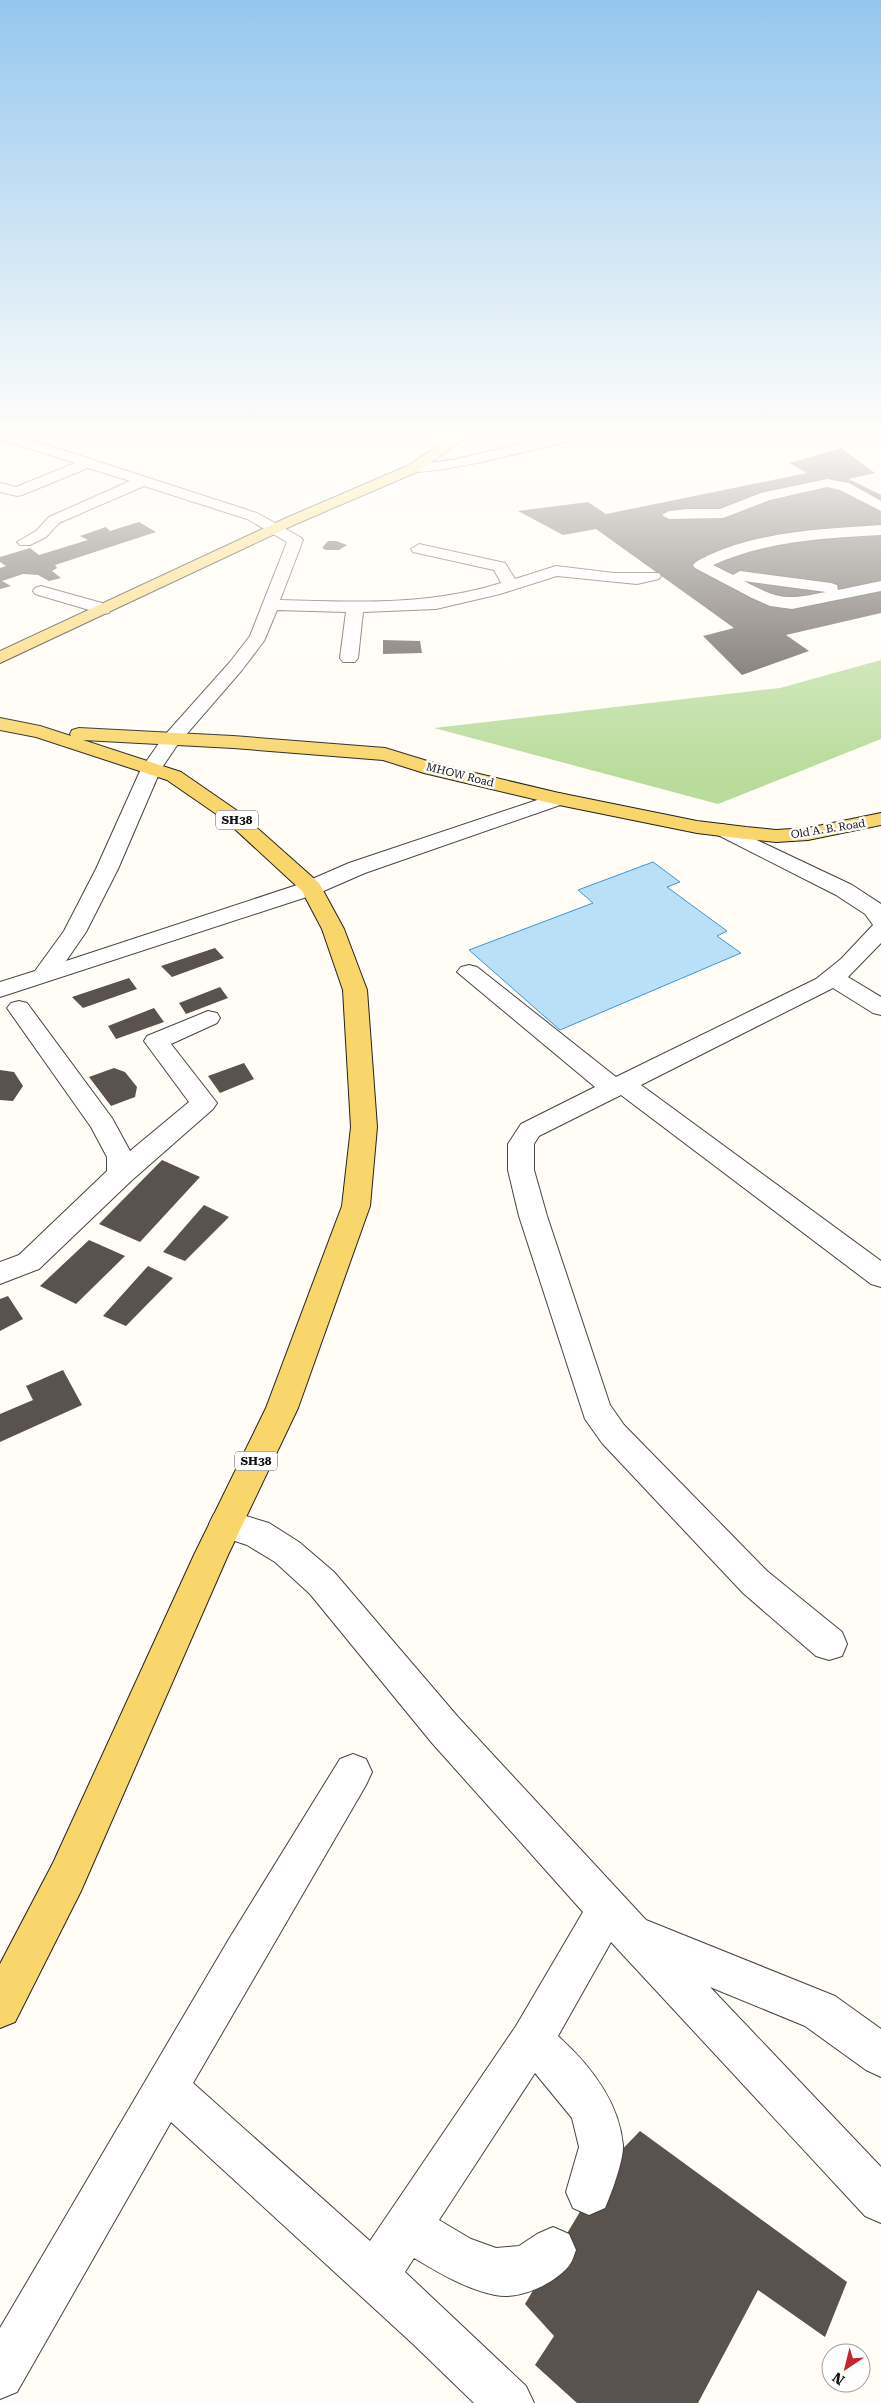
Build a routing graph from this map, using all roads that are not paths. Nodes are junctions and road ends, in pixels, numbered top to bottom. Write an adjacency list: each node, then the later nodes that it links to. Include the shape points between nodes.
1 (231, 549): 11 (main road)
2 (291, 549): 9 (street)
3 (419, 549): 6 (street, via 499,566)
4 (747, 549): 7 (street, via 702,565 719,575 858,591)
5 (654, 576): 6 (street, via 622,578 556,571)
6 (510, 586): 10 (street, via 436,604)
7 (881, 586)
8 (41, 591): 11 (street)
9 (270, 605): 10 (street); 16 (street, via 258,637)
10 (356, 607): 13 (street)
11 (103, 609): 12 (main road)
12 (0, 658)
13 (349, 658)
14 (0, 724): 15 (main road, SH38)
15 (40, 732): 16 (main road, MHOW Road); 17 (main road, SH38)
16 (171, 740): 17 (street); 18 (main road, MHOW Road, via 385,754)
17 (152, 768): 22 (main road, SH38, via 174,776 232,816); 28 (street, via 79,924)
18 (559, 799): 20 (main road, MHOW Road); 22 (street, via 357,868)
19 (881, 819): 21 (main road, Old A. B. Road, via 808,834 776,836)
20 (723, 830): 21 (main road, MHOW Road); 23 (street)
21 (746, 833)
22 (312, 888): 28 (street); 38 (main road, SH38, via 333,929 354,990 364,1127 356,1206 282,1408)
23 (853, 896): 24 (street); 25 (street, via 873,909)
24 (881, 900)
25 (881, 921)
26 (881, 930): 29 (street)
27 (468, 972): 34 (street)
28 (44, 975): 30 (street)
29 (832, 977): 32 (street); 34 (street, via 805,995)
30 (0, 990)
31 (19, 1008): 35 (street, via 103,1124 120,1157)
32 (881, 1008)
33 (208, 1018): 35 (street, via 156,1041 204,1103)
34 (618, 1086): 37 (street); 39 (street, via 530,1130 521,1144 521,1170 533,1216 596,1410 613,1434 755,1582)
35 (121, 1174): 36 (street, via 29,1262)
36 (0, 1273)
37 (881, 1276)
38 (226, 1524): 41 (street, via 257,1532 287,1552 322,1583 445,1730); 42 (main road, SH38, via 68,1877)
39 (829, 1644)
40 (353, 1772): 45 (street)
41 (621, 1922): 43 (street); 44 (street, via 820,2011); 47 (street)
42 (0, 2007)
43 (531, 2041): 46 (street, via 559,2066 592,2108 601,2147); 48 (street)
44 (881, 2055)
45 (167, 2089): 50 (street); 51 (street)
46 (589, 2192)
47 (881, 2200)
48 (408, 2227): 49 (street, via 458,2258 496,2272 528,2270); 50 (street)
49 (553, 2250)
50 (374, 2277): 52 (street)
51 (0, 2375)
52 (510, 2403)

